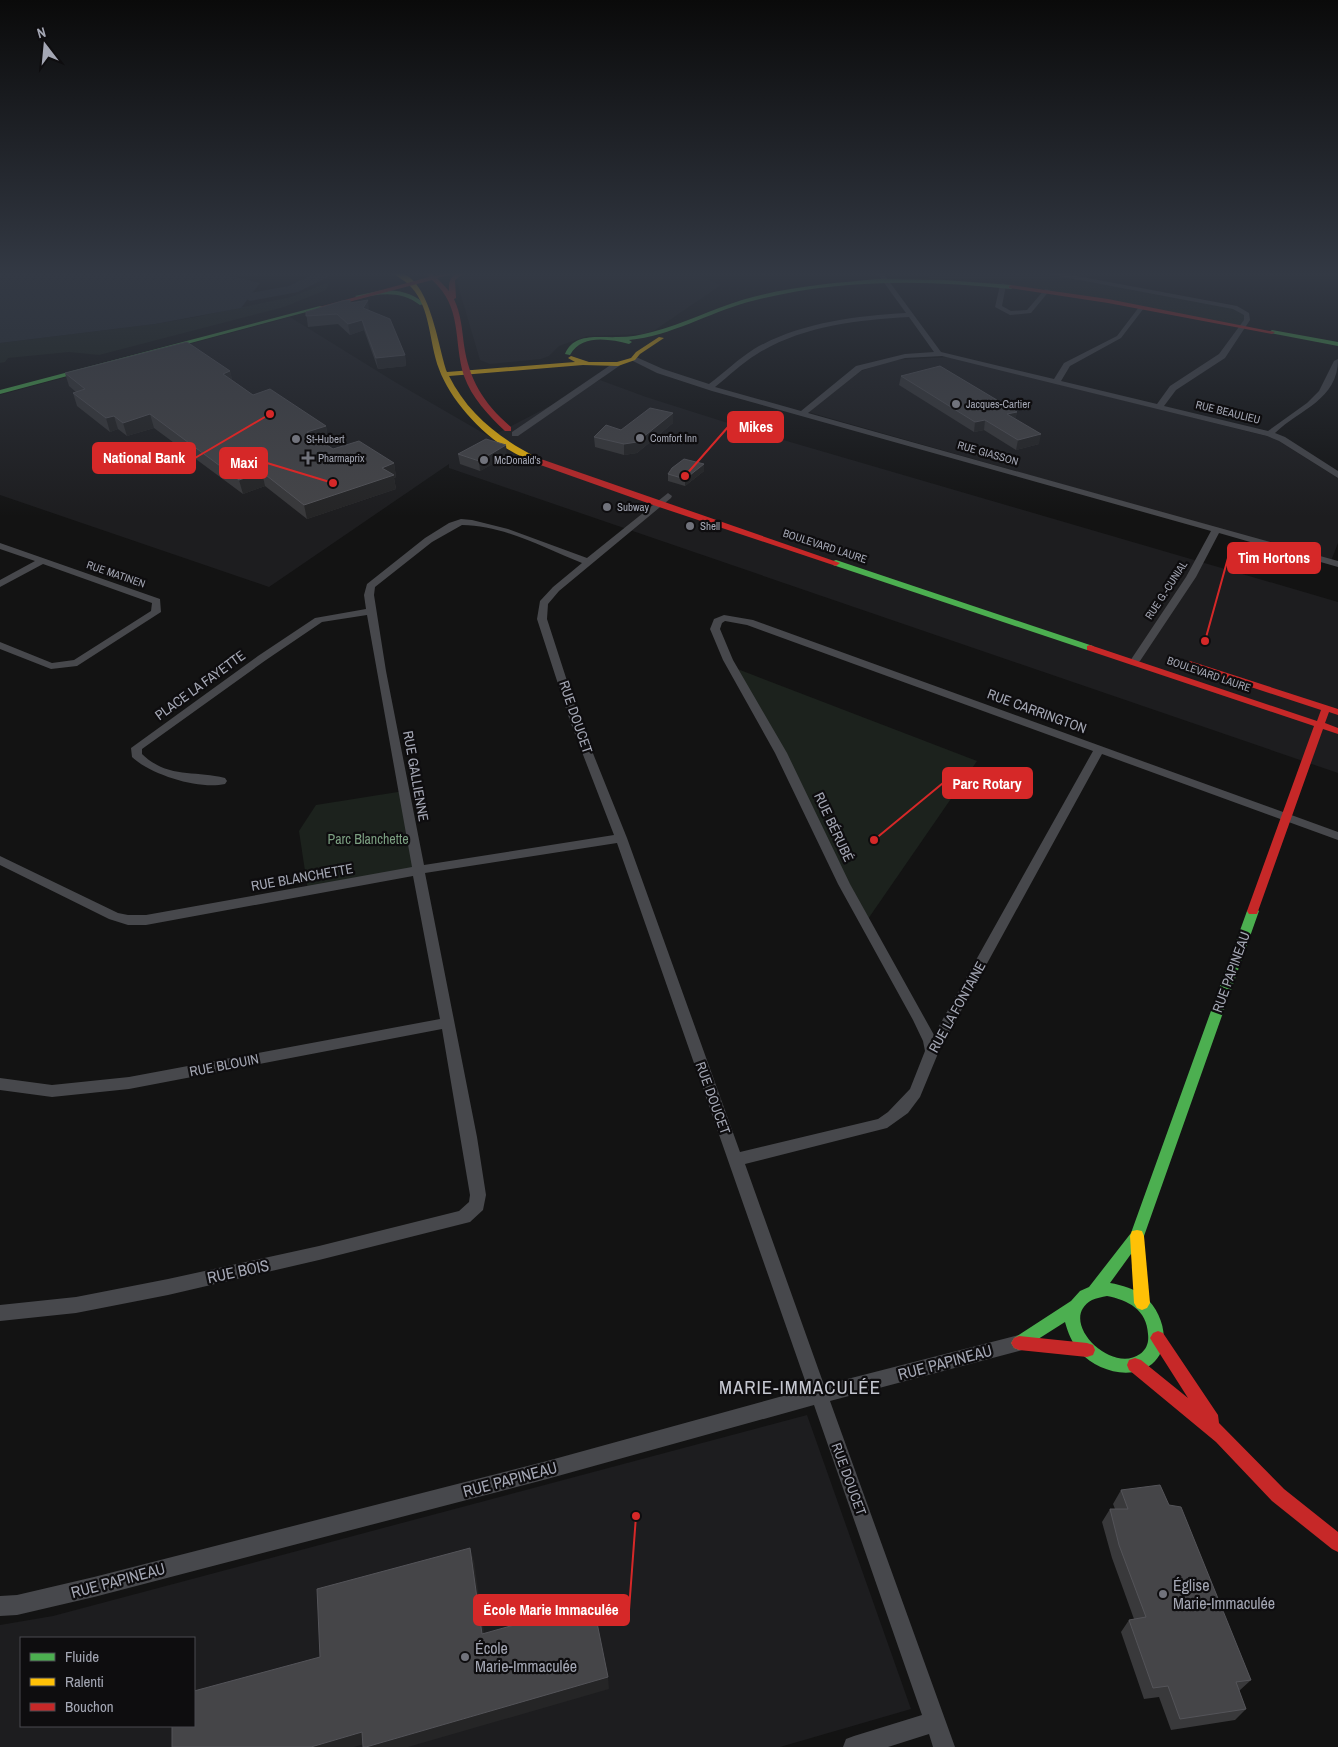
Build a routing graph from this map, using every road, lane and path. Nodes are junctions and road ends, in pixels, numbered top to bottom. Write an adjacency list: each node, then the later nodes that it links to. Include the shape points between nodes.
1 (140, 355): 21 (main road)
2 (439, 355): 17 (main road, BOULEVARD LAURE)
3 (464, 355): 16 (main road)
4 (567, 355): 15 (main road)
5 (569, 355): 13 (main road)
6 (754, 355): 20 (street)
7 (930, 355): 23 (street, RUE BEAULIEU, via 905,356 859,368)
8 (941, 355): 19 (street, RUE BEAULIEU)
9 (1086, 355): 19 (street, via 1067,365)
10 (1223, 355): 22 (street, via 1173,388)
11 (636, 356): 14 (main road); 20 (street, RUE GIASSON, via 660,371)
12 (1338, 361): 24 (street, via 1323,393)
13 (585, 364): 14 (main road); 15 (main road); 18 (street, via 593,369)
14 (618, 364): 18 (street)
15 (539, 365): 16 (main road)
16 (467, 372): 17 (main road); 25 (main road, via 475,392 492,416)
17 (445, 374): 28 (main road, BOULEVARD LAURE, via 461,404 515,450 540,462)
18 (596, 378): 25 (street)
19 (1057, 381): 22 (street, RUE BEAULIEU)
20 (710, 387): 23 (street, RUE GIASSON)
21 (0, 392)
22 (1159, 406): 24 (street, RUE BEAULIEU)
23 (802, 414): 29 (street, RUE GIASSON)
24 (1270, 434): 27 (street, RUE BEAULIEU)
25 (519, 436)
26 (538, 448): 28 (main road, BOULEVARD LAURE)
27 (1338, 474)
28 (663, 500): 30 (main road, BOULEVARD LAURE); 34 (street, RUE DOUCET); 40 (main road, BOULEVARD LAURE)
29 (1216, 530): 33 (street, RUE GIASSON); 40 (street, RUE G.-CUNIAL, via 1191,577)
30 (788, 534)
31 (0, 546): 32 (street, RUE MATINEN)
32 (42, 561): 35 (street); 38 (street, RUE MATINEN, via 158,601 156,612 76,663 52,666)
33 (1337, 561)
34 (589, 562): 36 (street, RUE GALLIENNE, via 480,523 452,524 370,586); 49 (street, RUE DOUCET, via 543,604 542,620 575,720)
35 (0, 584)
36 (371, 611): 46 (street, PLACE LA FAYETTE, via 319,620 137,748 136,755 151,768 192,779); 51 (street, RUE GALLIENNE)
37 (724, 618): 45 (street, RUE CARRINGTON, via 749,622); 53 (street, RUE BÉRUBÉ, via 718,621 715,629 728,660 785,761 844,884 920,1020)
38 (0, 645)
39 (1172, 658): 41 (main road, BOULEVARD LAURE)
40 (1135, 661): 43 (main road, BOULEVARD LAURE)
41 (1326, 708): 42 (main road, BOULEVARD LAURE); 43 (main road, RUE PAPINEAU)
42 (1338, 712)
43 (1319, 725): 44 (main road, BOULEVARD LAURE); 47 (main road, RUE PAPINEAU)
44 (1338, 731)
45 (1100, 750): 47 (street, RUE CARRINGTON); 53 (street, RUE LA FONTAINE)
46 (221, 781)
47 (1286, 818): 48 (street, RUE CARRINGTON); 57 (main road, RUE PAPINEAU)
48 (1338, 836)
49 (620, 838): 51 (street, RUE BLANCHETTE); 55 (street, RUE DOUCET)
50 (0, 860): 51 (street, RUE BLANCHETTE, via 128,920 146,920)
51 (418, 871): 52 (street, RUE GALLIENNE)
52 (447, 1023): 54 (street, RUE BLOUIN, via 129,1083 52,1091); 56 (street, RUE GALLIENNE, via 478,1195 477,1205)
53 (932, 1051): 55 (street, RUE LA FONTAINE, via 910,1102 899,1114 882,1124)
54 (0, 1084)
55 (735, 1160): 66 (street, RUE DOUCET)
56 (470, 1211): 61 (street, RUE BOIS, via 464,1217 442,1224 168,1287 76,1306)
57 (1137, 1236): 58 (main road); 59 (main road)
58 (1095, 1290): 59 (main road, via 1119,1291); 60 (main road, via 1086,1293)
59 (1142, 1304): 62 (main road, via 1151,1314)
60 (1074, 1307): 63 (main road); 64 (main road, via 1074,1328)
61 (0, 1313)
62 (1158, 1338): 65 (main road, via 1155,1350); 67 (main road)
63 (1019, 1343): 64 (main road); 66 (street, RUE PAPINEAU)
64 (1087, 1350): 65 (main road, via 1110,1364)
65 (1135, 1365): 67 (main road)
66 (819, 1396): 69 (street, RUE PAPINEAU, via 94,1587); 70 (street, RUE DOUCET)
67 (1222, 1436): 68 (main road, via 1278,1495)
68 (1338, 1543)
69 (0, 1606)
70 (935, 1722): 71 (street); 72 (street, RUE DOUCET)
71 (854, 1747)
72 (944, 1747)

